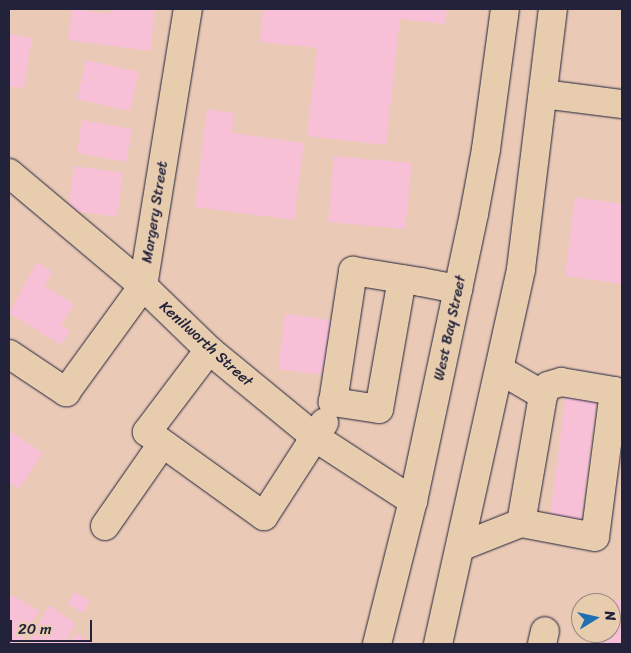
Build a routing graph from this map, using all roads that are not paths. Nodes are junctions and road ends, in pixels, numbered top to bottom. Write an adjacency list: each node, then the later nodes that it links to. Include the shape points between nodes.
1 (188, 9): 8 (main road, Margery Street)
2 (506, 9): 9 (main road, West Bay Street, via 486,149)
3 (553, 9): 4 (main road)
4 (543, 94): 5 (main road); 12 (main road, via 523,260)
5 (622, 104)
6 (9, 173): 8 (main road, Kenilworth Street)
7 (402, 279): 9 (main road); 14 (main road, via 379,409); 14 (main road, via 353,270)
8 (143, 286): 10 (main road, Kenilworth Street); 11 (main road, Margery Street, via 66,392)
9 (458, 289): 17 (main road, West Bay Street)
10 (209, 350): 15 (main road, Kenilworth Street); 16 (main road, via 147,432)
11 (9, 354)
12 (500, 370): 13 (main road); 20 (main road)
13 (543, 395): 18 (main road); 18 (main road, via 548,386 561,382 614,391 595,537)
14 (334, 402): 15 (main road)
15 (316, 438): 16 (main road, via 264,516); 17 (main road, Kenilworth Street)
16 (162, 444): 19 (main road)
17 (413, 501): 21 (main road, West Bay Street)
18 (521, 523): 20 (main road)
19 (105, 526)
20 (460, 547): 22 (main road)
21 (377, 644)
22 (438, 644)

